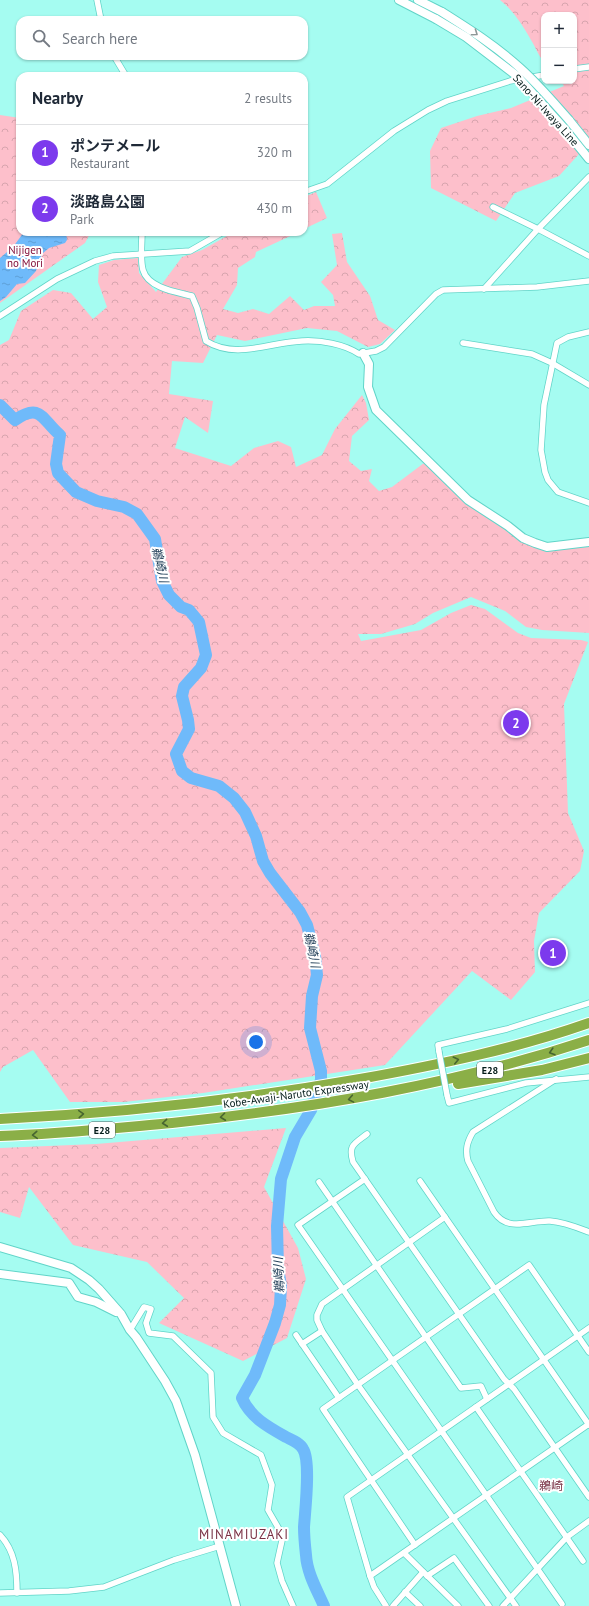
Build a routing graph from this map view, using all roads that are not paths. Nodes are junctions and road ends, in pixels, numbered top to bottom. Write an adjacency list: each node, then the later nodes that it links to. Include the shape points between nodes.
1 (97, 0): 4 (street)
2 (399, 0): 11 (street, Sano-Ni-Iwaya Line, bridge, via 466,37 517,76)
3 (418, 0): 10 (street, Sano-Ni-Iwaya Line, one-way to 10, bridge, via 442,12 521,68)
4 (100, 16)
5 (116, 60): 8 (street)
6 (589, 67): 7 (street)
7 (577, 69)
8 (124, 72)
9 (541, 76): 13 (street, via 510,81 447,101 428,110 394,132 327,184)
10 (589, 145)
11 (589, 159)
12 (589, 177): 15 (street)
13 (308, 191)
14 (493, 207): 15 (street)
15 (538, 229): 19 (street); 21 (street)
16 (142, 236): 18 (street)
17 (216, 236): 18 (street, via 190,251)
18 (142, 253): 22 (street, via 113,256 77,269 24,299); 25 (street, via 143,271 148,279 170,290 192,296 206,341 209,343 236,350 303,341 328,343 360,354)
19 (589, 256)
20 (589, 281): 21 (street)
21 (484, 289): 25 (street, via 443,290 384,347 376,351)
22 (0, 316)
23 (589, 332): 26 (street, via 568,337 557,343)
24 (463, 343): 26 (street, via 532,354)
25 (363, 352): 29 (street, via 369,364 368,388 376,410 468,500 523,538 535,543 547,547)
26 (552, 363): 27 (street); 28 (street, via 544,405 541,450 545,472 558,492)
27 (589, 385)
28 (589, 503)
29 (589, 542)
30 (589, 1003): 35 (street, bridge, via 507,1029 438,1045 449,1103 512,1086)
31 (589, 1024): 37 (highway, Kobe-Awaji-Naruto Expressway / E28, one-way to 31, via 121,1111 258,1096 390,1073 506,1048)
32 (589, 1040): 36 (highway, Kobe-Awaji-Naruto Expressway / E28, one-way to 36, via 494,1069)
33 (589, 1058): 36 (highway, via 502,1078)
34 (589, 1077): 35 (street)
35 (556, 1079): 45 (street, via 473,1132 466,1154 494,1212 504,1222 524,1225 540,1222 566,1223)
36 (418, 1087): 39 (highway, Kobe-Awaji-Naruto Expressway / E28, one-way to 39, via 310,1106 204,1120)
37 (0, 1119)
38 (366, 1134): 40 (street, via 352,1145 350,1152 353,1162)
39 (0, 1136)
40 (365, 1179): 43 (street); 46 (street)
41 (420, 1181): 44 (street)
42 (319, 1182): 43 (street)
43 (332, 1202): 48 (street); 50 (street, via 298,1225)
44 (445, 1217): 46 (street); 51 (street)
45 (589, 1232)
46 (409, 1242): 48 (street); 53 (street)
47 (0, 1247): 52 (street, via 71,1268 99,1289)
48 (376, 1265): 50 (street); 59 (street)
49 (0, 1274): 52 (street, via 69,1283 78,1297 96,1302)
50 (343, 1289): 56 (street, via 322,1304 317,1320); 63 (street)
51 (495, 1289): 53 (street); 58 (street, via 529,1265); 62 (street)
52 (120, 1314): 55 (street)
53 (459, 1314): 59 (street); 64 (street)
54 (589, 1328): 58 (street)
55 (130, 1330): 82 (street, via 176,1401 195,1455); 94 (street, via 144,1307 151,1309 146,1323 149,1333 173,1336 211,1373 213,1417 223,1434 261,1455 272,1486 268,1510 283,1536 277,1563)
56 (322, 1331): 60 (street); 65 (street)
57 (296, 1335): 60 (street)
58 (578, 1336): 61 (street); 62 (street)
59 (426, 1337): 63 (street); 67 (street, via 461,1388 481,1386)
60 (302, 1344): 66 (street)
61 (589, 1352)
62 (544, 1360): 64 (street); 69 (street)
63 (393, 1361): 65 (street); 70 (street)
64 (509, 1384): 67 (street); 71 (street)
65 (358, 1385): 66 (street); 72 (street)
66 (339, 1398): 74 (street, via 323,1409)
67 (487, 1399): 68 (street)
68 (476, 1407): 70 (street); 73 (street)
69 (589, 1425): 71 (street)
70 (441, 1431): 72 (street); 75 (street)
71 (555, 1448): 73 (street); 76 (street)
72 (408, 1454): 74 (street); 77 (street)
73 (521, 1472): 75 (street); 80 (street)
74 (371, 1480): 81 (street); 87 (street, via 347,1497)
75 (486, 1496): 77 (street); 85 (street)
76 (589, 1497)
77 (454, 1518): 81 (street); 91 (street)
78 (589, 1521): 80 (street)
79 (0, 1535): 90 (street, via 8,1543 14,1557)
80 (566, 1537): 84 (street); 85 (street)
81 (415, 1545): 83 (street)
82 (220, 1546): 90 (street, via 174,1560 104,1587); 93 (street)
83 (404, 1553): 86 (street); 87 (street)
84 (583, 1561)
85 (537, 1569): 91 (street); 92 (street)
86 (425, 1574): 88 (street); 98 (street); 99 (street, via 454,1558)
87 (370, 1576): 95 (street)
88 (405, 1592): 96 (street); 97 (street)
89 (0, 1593): 90 (street)
90 (17, 1593)
91 (511, 1598): 100 (street); 101 (street)
92 (562, 1604)
93 (236, 1606)
94 (293, 1606)
95 (386, 1606)
96 (393, 1606)
97 (420, 1606)
98 (458, 1606)
99 (489, 1606)
100 (503, 1606)
101 (516, 1606)

